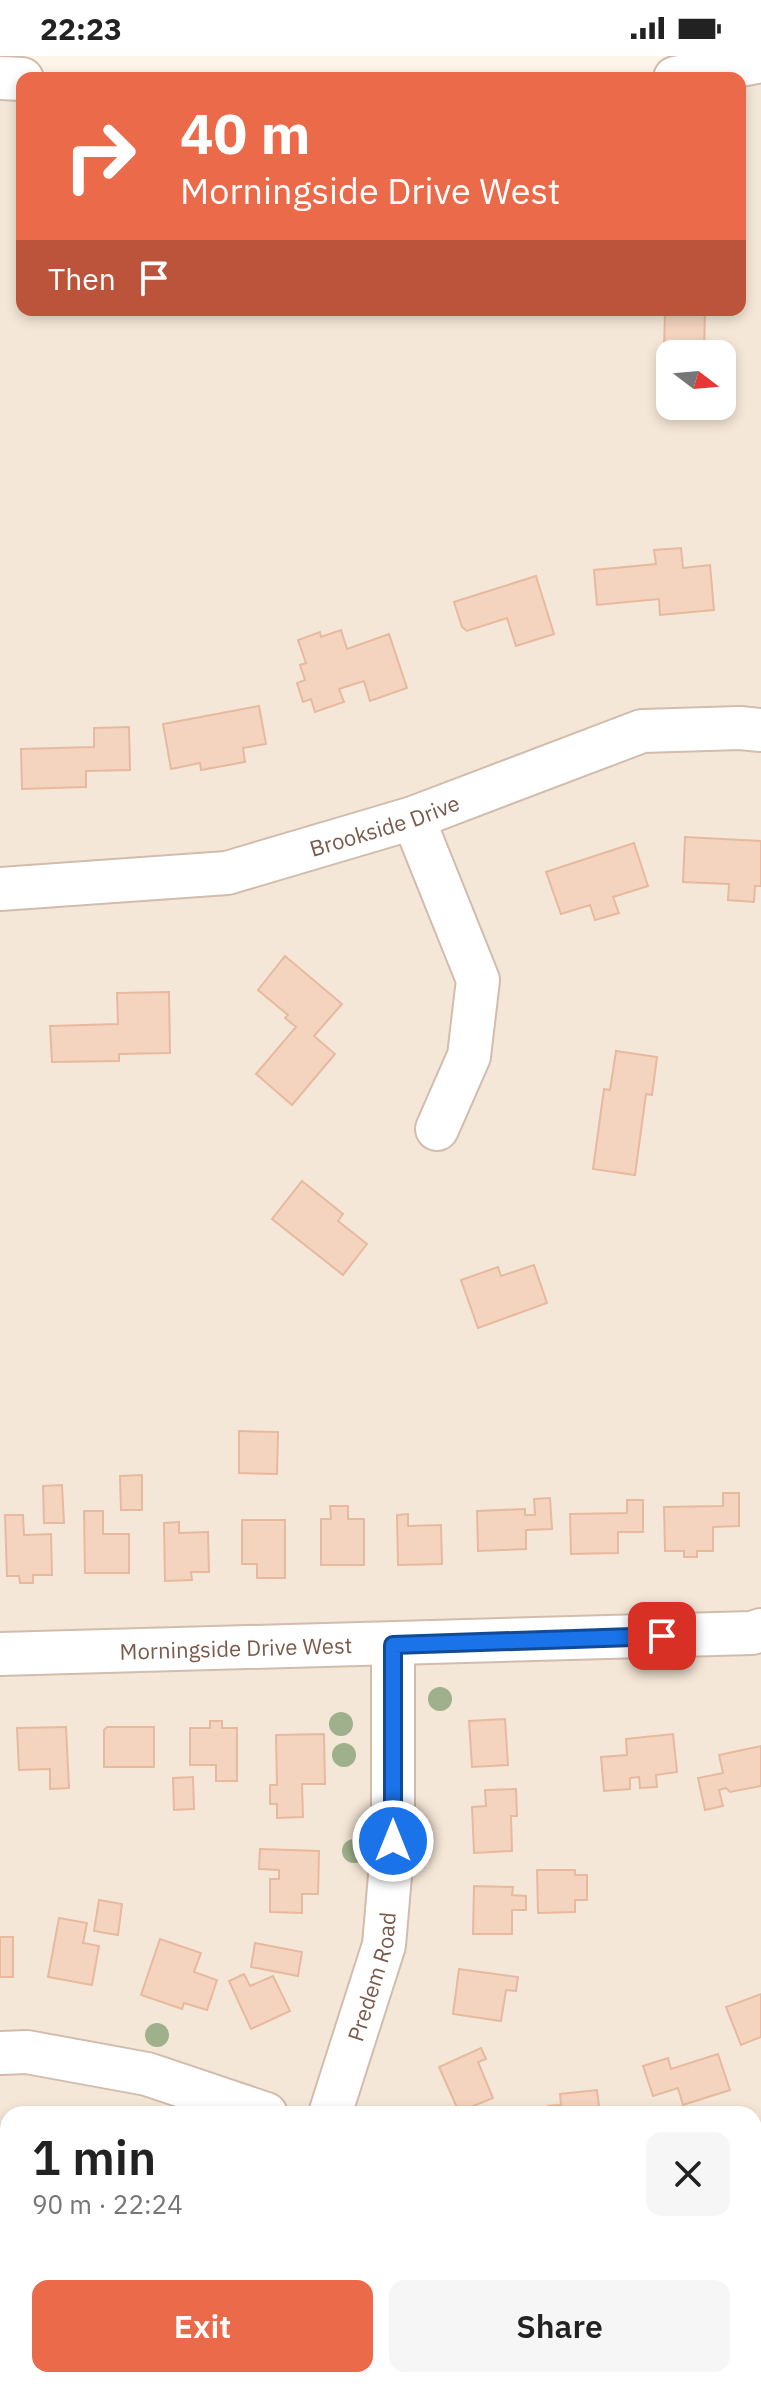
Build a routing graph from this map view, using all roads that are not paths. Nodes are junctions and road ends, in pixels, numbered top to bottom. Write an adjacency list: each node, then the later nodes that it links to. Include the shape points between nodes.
1 (761, 61): 2 (street)
2 (705, 72)
3 (761, 730): 4 (street, Brookside Drive, via 642,731)
4 (413, 818): 5 (street, Brookside Drive, via 227,873); 6 (street, via 478,980 469,1056)
5 (0, 889)
6 (437, 1129)
7 (761, 1630): 8 (street, Morningside Drive West)
8 (393, 1645): 9 (street, Morningside Drive West); 12 (street, Predem Road, via 393,1841 384,1945)
9 (0, 1654)
10 (0, 2053): 11 (street, via 27,2052 147,2074)
11 (242, 2106)
12 (333, 2106)

